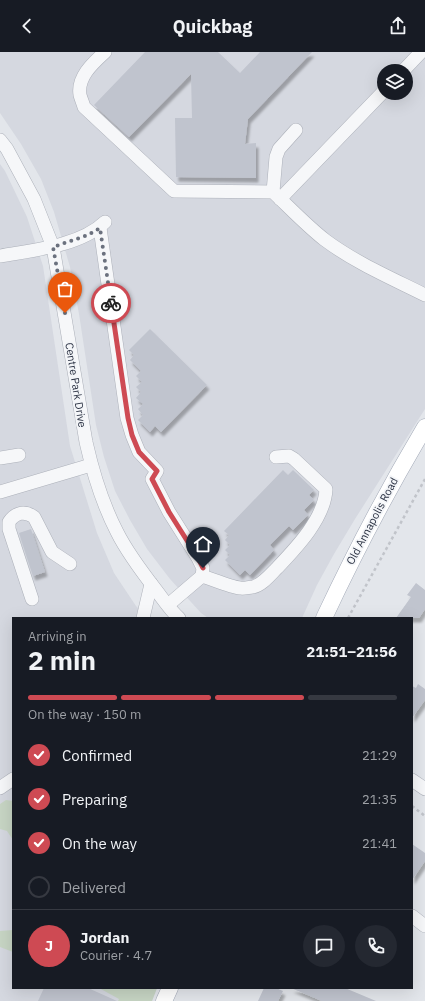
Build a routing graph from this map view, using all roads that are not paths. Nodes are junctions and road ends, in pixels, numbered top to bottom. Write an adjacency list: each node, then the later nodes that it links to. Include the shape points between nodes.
1 (104, 52): 7 (street, via 81,81 80,94 84,107 174,191)
2 (421, 52): 3 (street)
3 (410, 64)
4 (377, 98): 7 (street)
5 (296, 130): 7 (street, via 279,149 276,157)
6 (0, 140): 8 (street, Centre Park Drive, via 34,199)
7 (276, 196): 10 (street, via 337,248)
8 (53, 247): 9 (street); 15 (street, Centre Park Drive); 18 (street, via 88,235 102,225 132,435 139,452 157,471 152,479 198,558 203,568)
9 (0, 256)
10 (425, 295)
11 (425, 427): 24 (main road, Old Annapolis Road, via 376,512)
12 (19, 455): 14 (street)
13 (276, 457): 18 (street, via 289,456 294,459 326,489 322,507 301,543 266,579 255,586 240,588)
14 (0, 458)
15 (91, 466): 16 (street); 19 (street, Centre Park Drive, via 117,533)
16 (0, 492)
17 (70, 564): 20 (street, via 52,552 34,516 29,513 13,516 9,522 9,529)
18 (202, 576): 21 (street)
19 (151, 584): 21 (street, Centre Park Drive); 22 (street)
20 (32, 599)
21 (168, 605): 23 (street, Centre Park Drive)
22 (143, 617)
23 (178, 617)
24 (324, 617)
25 (12, 780): 27 (street)
26 (413, 781): 28 (street)
27 (0, 788)
28 (425, 789)
29 (413, 917): 30 (street)
30 (425, 926)
31 (170, 989): 32 (main road)
32 (164, 1001)

